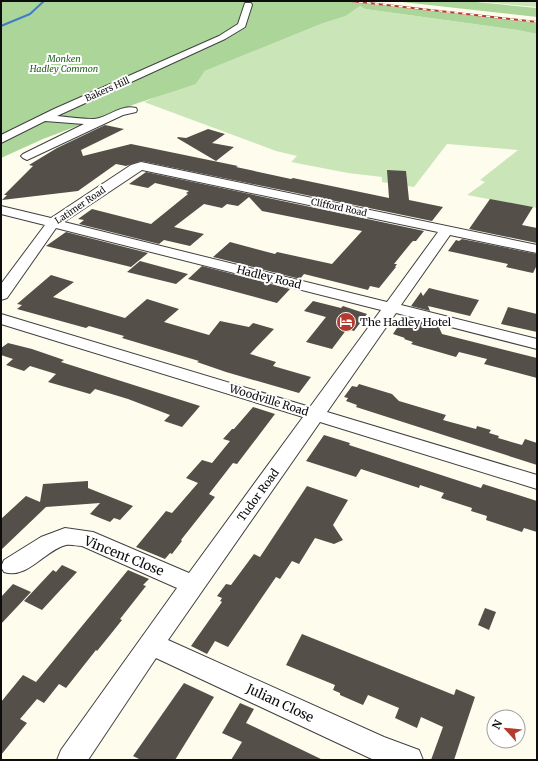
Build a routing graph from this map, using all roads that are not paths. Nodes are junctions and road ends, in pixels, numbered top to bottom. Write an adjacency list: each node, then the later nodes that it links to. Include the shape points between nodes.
1 (248, 5): 3 (street, Bakers Hill, via 242,25 215,40)
2 (132, 110): 4 (street)
3 (41, 118): 4 (street); 5 (street, Bakers Hill)
4 (97, 122): 6 (street)
5 (1, 140)
6 (27, 156)
7 (141, 166): 9 (street, Latimer Road); 10 (street, Clifford Road)
8 (1, 210): 9 (street, Hadley Road)
9 (52, 223): 12 (street, Latimer Road); 13 (street, Hadley Road)
10 (447, 230): 11 (street, Clifford Road); 13 (street, Tudor Road)
11 (537, 249)
12 (1, 295)
13 (391, 308): 15 (street, Hadley Road); 16 (street, Tudor Road)
14 (1, 319): 16 (street, Woodville Road)
15 (537, 344)
16 (315, 415): 17 (street, Woodville Road); 19 (street, Tudor Road)
17 (537, 482)
18 (12, 566): 19 (street, Vincent Close, via 49,543 65,528)
19 (194, 585): 20 (street, Tudor Road)
20 (151, 644): 21 (street, Julian Close); 22 (street, Tudor Road)
21 (374, 754): 23 (street, Julian Close)
22 (71, 760)
23 (409, 760)

